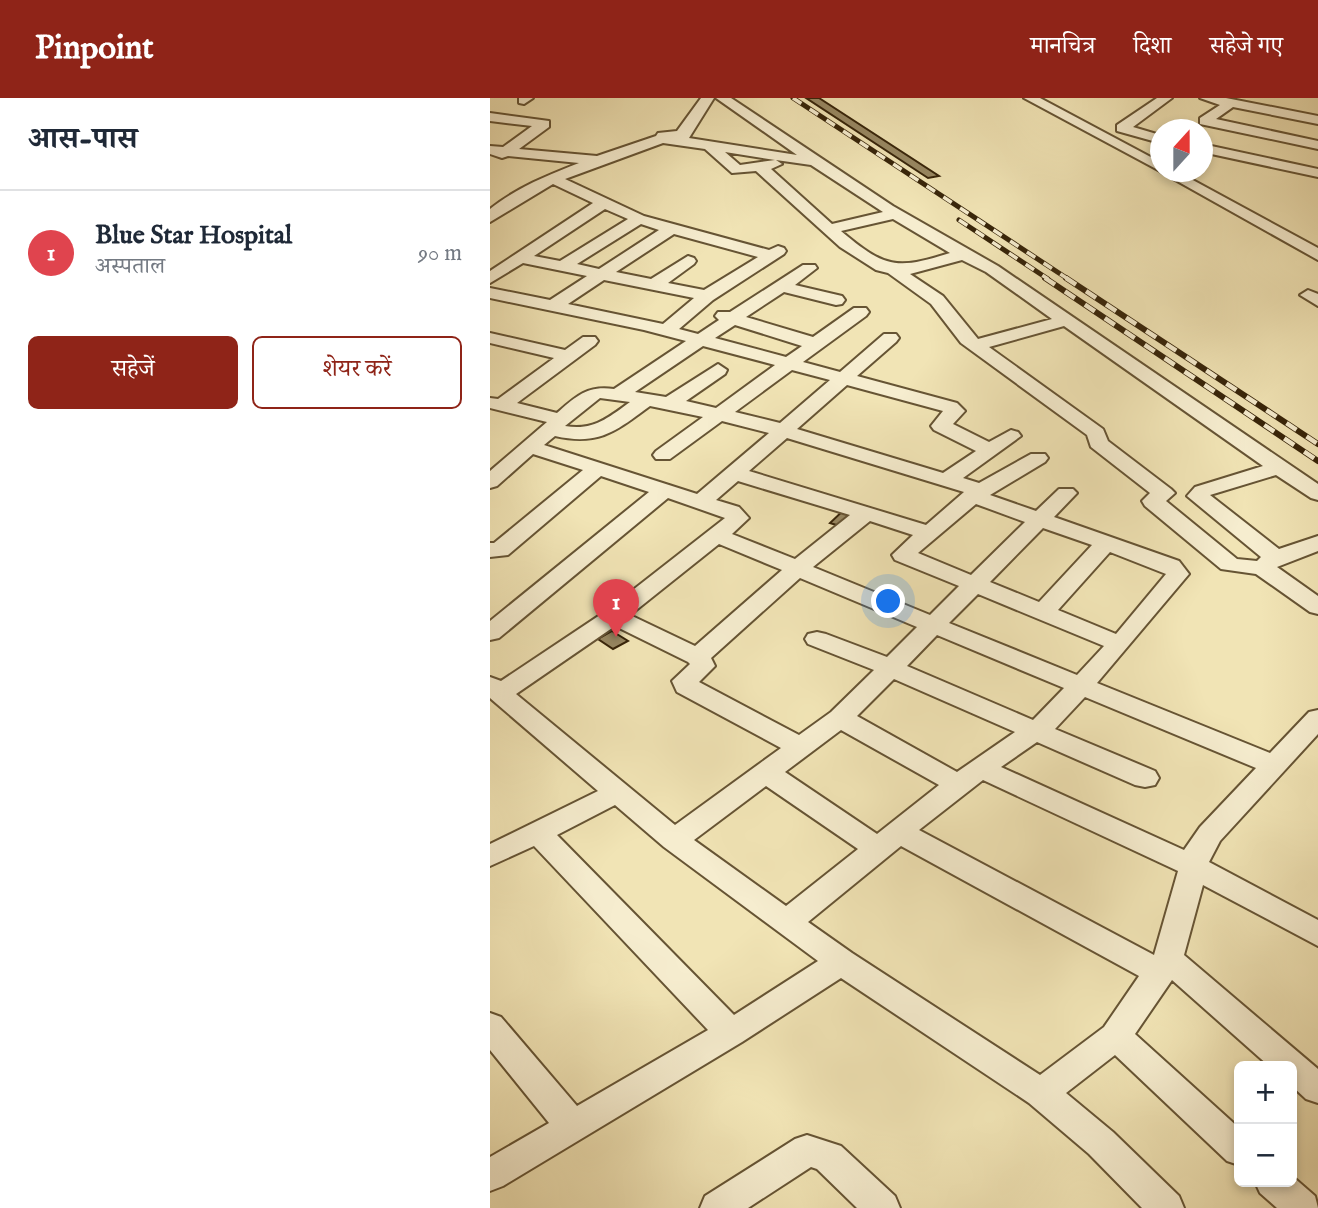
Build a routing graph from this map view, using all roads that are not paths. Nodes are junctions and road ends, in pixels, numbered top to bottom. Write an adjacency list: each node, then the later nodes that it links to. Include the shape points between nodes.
1 (693, 98): 12 (street)
2 (708, 98): 12 (street)
3 (722, 98): 19 (street)
4 (1030, 98): 22 (street)
5 (1166, 98): 13 (street, via 1122,128)
6 (1206, 98): 8 (street)
7 (1260, 98): 9 (street)
8 (1231, 103): 11 (street); 15 (street, via 1205,121)
9 (1318, 109)
10 (490, 117): 18 (street, via 544,124)
11 (1318, 120)
12 (674, 137): 14 (street); 19 (street); 20 (street)
13 (1150, 137)
14 (709, 145): 19 (street); 23 (street, via 737,170)
15 (1318, 145)
16 (490, 150): 18 (street)
17 (1213, 150): 24 (street)
18 (507, 151): 20 (street); 21 (street)
19 (803, 158): 23 (street); 28 (street)
20 (600, 160): 25 (street)
21 (490, 162)
22 (1150, 162)
23 (760, 167): 31 (street)
24 (1318, 173)
25 (555, 180): 27 (street); 29 (street)
26 (1186, 182): 34 (street)
27 (604, 203): 30 (street); 35 (street)
28 (895, 214): 31 (street); 33 (street)
29 (491, 215)
30 (639, 219): 32 (street); 37 (street)
31 (831, 229): 39 (street, via 867,258)
32 (670, 230): 40 (street); 45 (street, via 777,251)
33 (964, 254): 39 (street); 51 (street)
34 (1318, 255)
35 (521, 258): 37 (street); 41 (street)
36 (688, 261): 42 (street)
37 (563, 266): 40 (street)
38 (809, 268): 43 (street)
39 (894, 270): 58 (street, via 937,300)
40 (601, 274): 42 (street); 47 (street)
41 (490, 278)
42 (654, 285): 45 (street)
43 (780, 286): 46 (street); 50 (street)
44 (490, 293): 47 (street)
45 (707, 296): 48 (street)
46 (836, 300)
47 (554, 305): 52 (street)
48 (692, 309): 50 (street); 52 (street)
49 (860, 312): 57 (street)
50 (732, 318): 54 (street); 57 (street)
51 (1067, 320): 58 (street); 75 (street)
52 (667, 330): 54 (street)
53 (890, 338): 62 (street)
54 (701, 339): 60 (street); 63 (street)
55 (589, 341): 59 (street)
56 (495, 343): 59 (street)
57 (816, 344): 60 (street)
58 (975, 345): 92 (street, via 1096,433 1098,443 1164,493 1153,501 1229,564 1241,568)
59 (569, 356): 65 (street)
60 (789, 363): 62 (street); 67 (street)
61 (718, 370): 66 (street)
62 (844, 379): 69 (street); 72 (street, via 954,408 941,426)
63 (620, 393): 64 (street); 68 (street, via 594,392)
64 (647, 399): 66 (street); 68 (street, via 598,433 582,435)
65 (496, 403): 68 (street)
66 (670, 403): 67 (street)
67 (718, 414): 69 (street); 73 (street)
68 (556, 424): 71 (street)
69 (785, 431): 77 (street); 78 (street)
70 (1011, 436): 72 (street)
71 (531, 447): 76 (street); 79 (street)
72 (988, 449): 78 (street)
73 (663, 455)
74 (1038, 458): 81 (street)
75 (1280, 467): 83 (street); 92 (street, via 1198,496)
76 (597, 469): 80 (street); 91 (street, via 500,550)
77 (735, 473): 84 (street); 85 (street)
78 (948, 479): 81 (street)
79 (490, 482)
80 (665, 490): 84 (street); 99 (street)
81 (978, 493): 86 (street); 87 (street)
82 (1066, 493): 86 (street)
83 (1318, 494)
84 (701, 502): 88 (street, via 738,518)
85 (868, 512): 87 (street); 93 (street)
86 (1037, 520): 90 (street); 94 (street)
87 (927, 532): 94 (street, via 903,555)
88 (718, 536): 93 (street); 97 (street)
89 (1318, 543): 92 (street)
90 (1105, 544): 96 (street); 101 (street, via 1177,570)
91 (490, 550)
92 (1270, 563): 95 (street)
93 (799, 567): 98 (street); 102 (street)
94 (977, 584): 96 (street); 98 (street)
95 (1318, 606)
96 (1044, 611): 101 (street)
97 (614, 616): 102 (street); 105 (street)
98 (936, 624): 103 (street); 104 (street)
99 (490, 633)
100 (817, 639): 103 (street)
101 (1120, 644): 104 (street)
102 (698, 657): 109 (street, via 703,666 685,681 686,686)
103 (891, 668): 106 (street); 108 (street)
104 (1081, 685): 108 (street); 110 (street)
105 (497, 695): 114 (street)
106 (841, 718): 109 (street); 112 (street)
107 (1318, 718): 110 (street)
108 (1036, 730): 112 (street); 113 (street)
109 (802, 748): 111 (street)
110 (1273, 765): 119 (street, via 1210,834)
111 (767, 773): 116 (street); 117 (street)
112 (970, 777): 117 (street); 119 (street)
113 (1145, 778)
114 (618, 792): 115 (street); 116 (street)
115 (537, 832): 118 (street); 125 (street)
116 (674, 840): 120 (street)
117 (888, 840): 120 (street); 123 (street)
118 (490, 856)
119 (1193, 866): 121 (street); 123 (street)
120 (787, 922): 122 (street)
121 (1318, 934)
122 (841, 962): 125 (street); 128 (street)
123 (1164, 966): 126 (street); 127 (street)
124 (490, 1026): 129 (street)
125 (730, 1033): 129 (street)
126 (1116, 1036): 128 (street); 130 (street)
127 (1318, 1089)
128 (1041, 1093): 135 (street, via 1101,1143)
129 (573, 1127): 131 (street)
130 (1234, 1145)
131 (490, 1175)
132 (1278, 1187): 136 (street)
133 (718, 1208): 134 (street, via 807,1150 829,1157)
134 (882, 1208)
135 (1166, 1208)
136 (1301, 1208)

